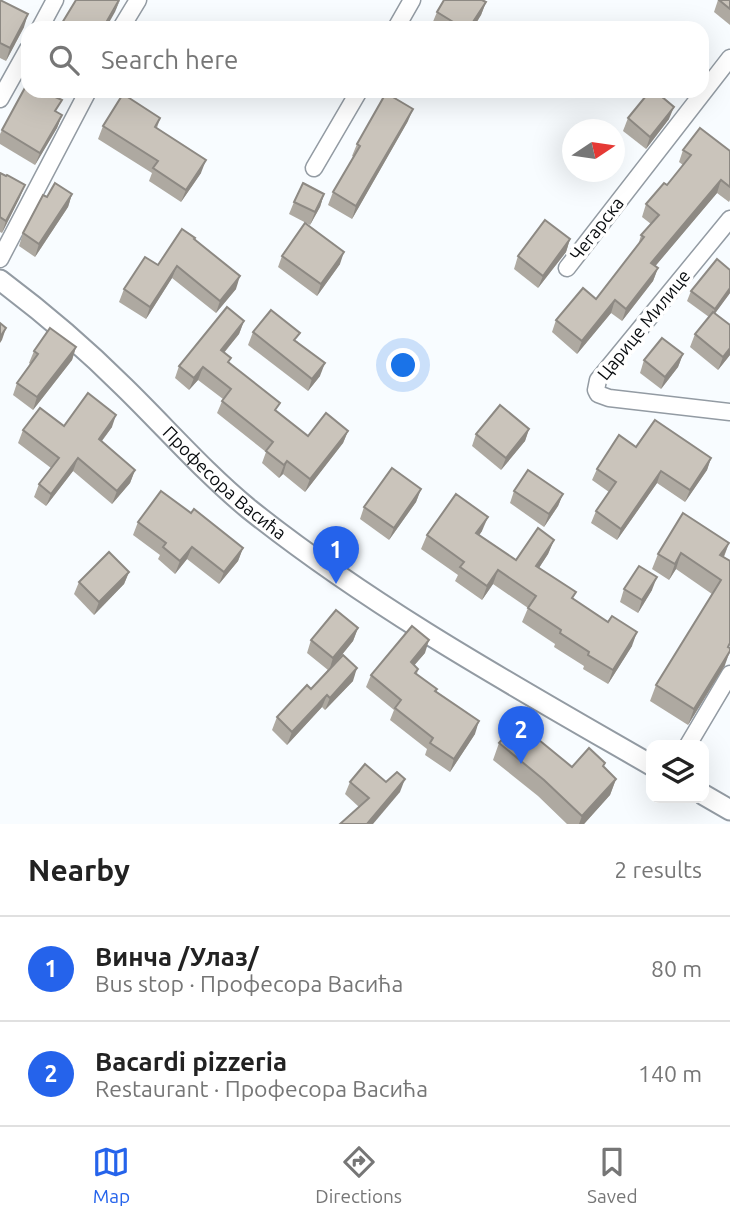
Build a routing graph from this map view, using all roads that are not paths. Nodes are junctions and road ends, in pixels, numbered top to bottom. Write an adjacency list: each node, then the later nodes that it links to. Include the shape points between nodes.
1 (55, 0): 4 (street)
2 (138, 0): 5 (street)
3 (412, 0): 6 (street)
4 (44, 21)
5 (125, 21)
6 (400, 21)
7 (730, 58): 9 (street, Чегарска)
8 (21, 62): 13 (street)
9 (709, 85)
10 (84, 98): 16 (street)
11 (355, 98): 14 (street)
12 (699, 98): 17 (street, Чегарска)
13 (0, 99)
14 (314, 168)
15 (730, 219): 19 (street, Царице Милице, via 598,380 596,390 609,398)
16 (0, 259)
17 (568, 268)
18 (0, 280): 22 (street, Професора Васића, via 70,336 203,469 295,544 435,637)
19 (730, 412)
20 (730, 674): 21 (street)
21 (691, 740)
22 (646, 762)
23 (709, 798): 24 (street)
24 (730, 810)

